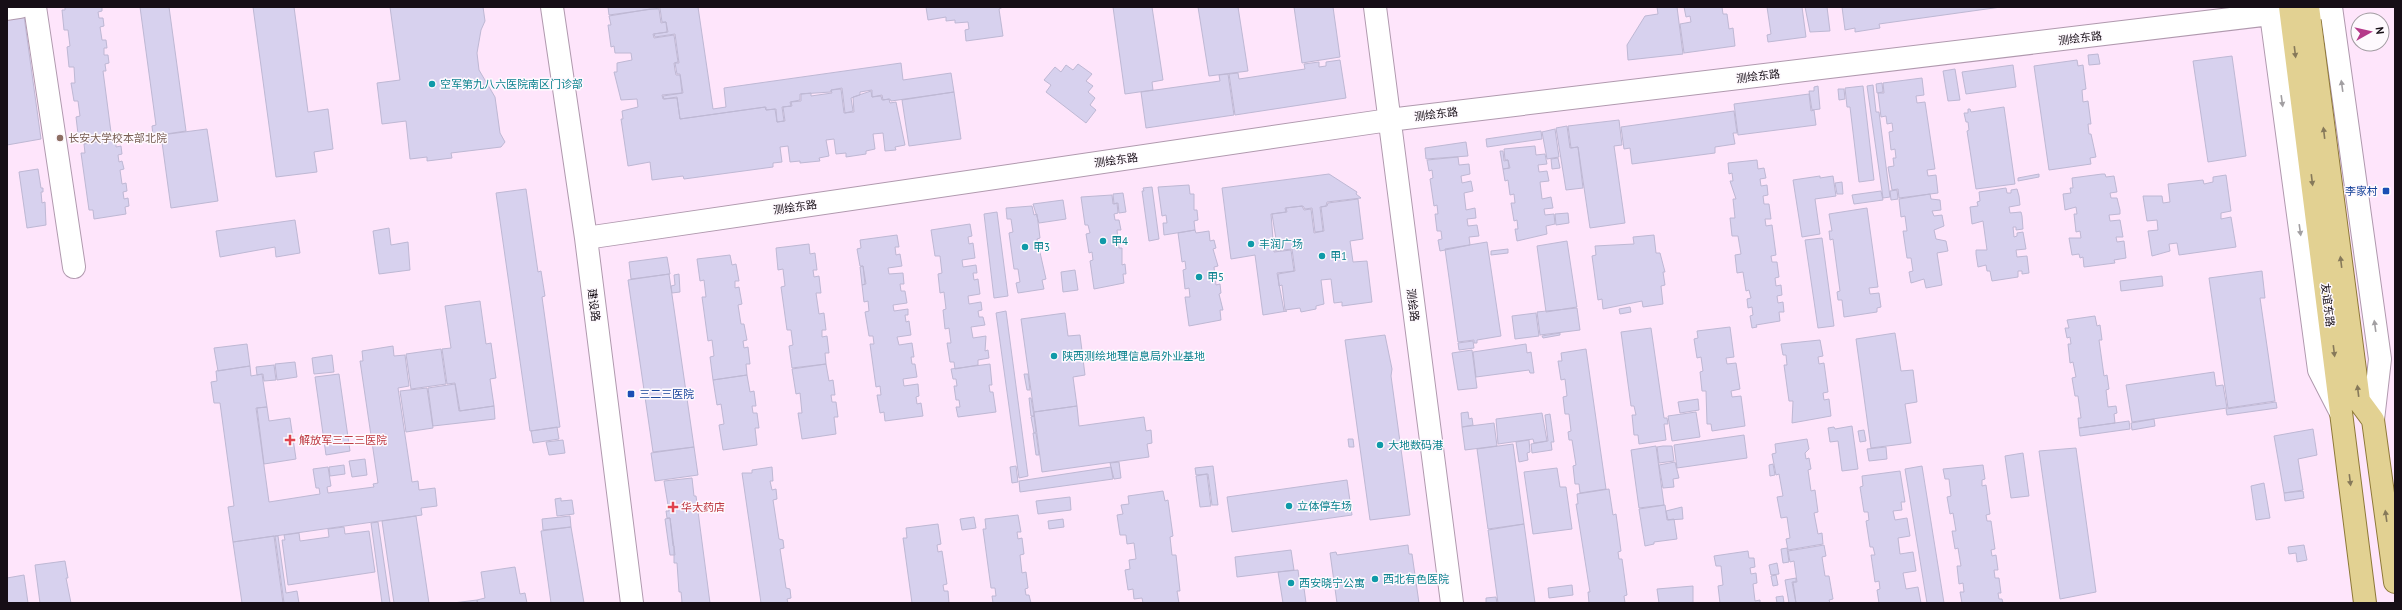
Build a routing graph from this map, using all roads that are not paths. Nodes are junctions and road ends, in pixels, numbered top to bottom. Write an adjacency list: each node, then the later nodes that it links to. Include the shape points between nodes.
1 (20, 7): 6 (street)
2 (36, 7): 10 (street)
3 (552, 7): 9 (street, 建设路)
4 (1375, 7): 8 (street, 测绘路)
5 (2331, 7): 7 (street, 测绘东路); 11 (street, one-way to 5, via 2380,359)
6 (7, 9)
7 (2289, 10): 8 (street, 测绘东路); 11 (main road, 友谊东路, one-way to 7, via 2359,401); 15 (main road, 友谊东路, one-way to 15)
8 (1389, 120): 9 (street, 测绘东路); 14 (street, 测绘路)
9 (586, 238): 13 (street, 建设路)
10 (74, 267)
11 (2373, 420): 12 (main road, 友谊东路, one-way to 11)
12 (2395, 582)
13 (632, 603)
14 (1452, 603)
15 (2365, 603)

